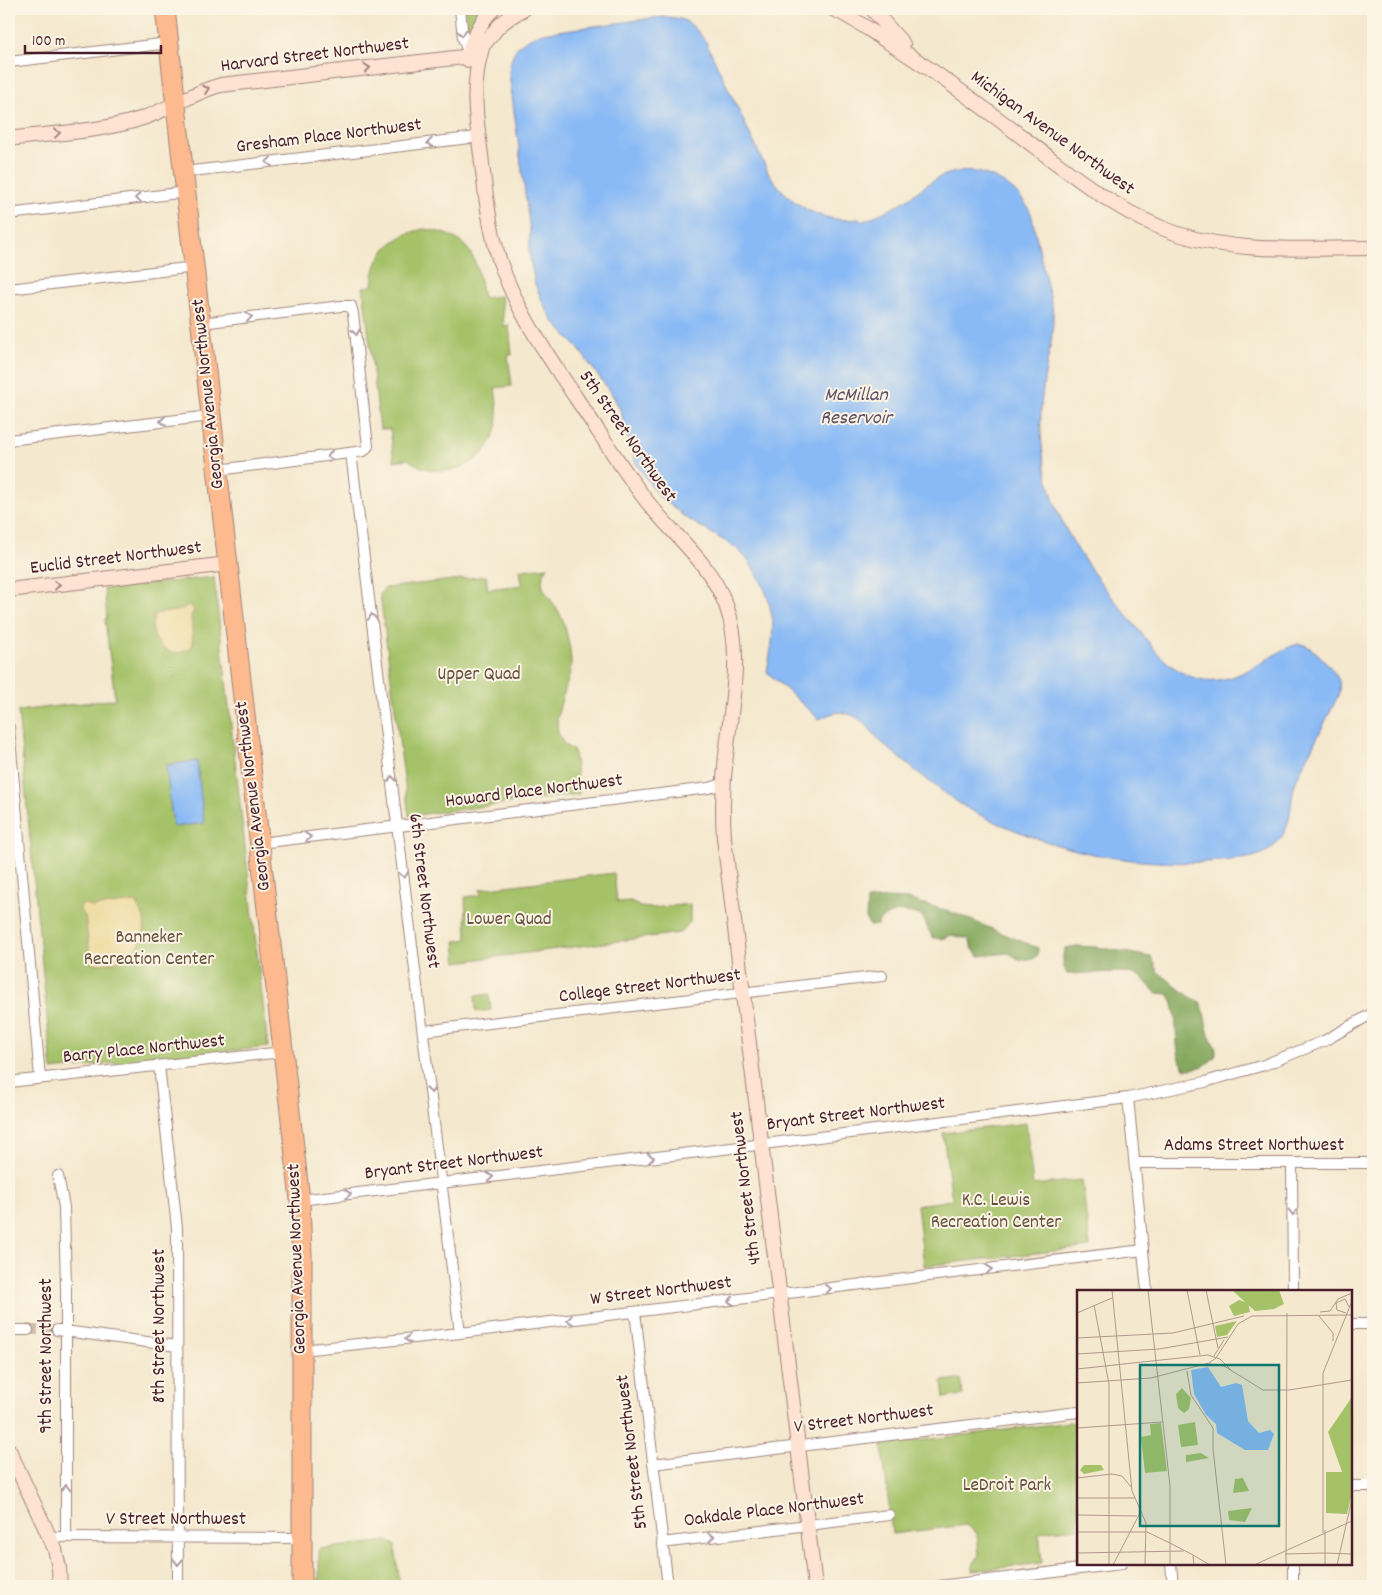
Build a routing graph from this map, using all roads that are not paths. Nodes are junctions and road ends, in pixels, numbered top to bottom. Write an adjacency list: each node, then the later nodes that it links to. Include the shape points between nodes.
1 (165, 9): 8 (highway, Georgia Avenue Northwest)
2 (460, 9): 10 (street, 5th Street Northwest, one-way to 10, via 462,35)
3 (493, 9): 10 (street, via 480,26)
4 (504, 9): 9 (street, 5th Street Northwest, via 491,22)
5 (524, 9): 9 (street, via 506,20)
6 (833, 9): 12 (street, Michigan Avenue Northwest)
7 (872, 9): 12 (street, Michigan Avenue Northwest)
8 (169, 43): 11 (street); 13 (highway, Georgia Avenue Northwest)
9 (484, 45): 10 (street, Harvard Street Northwest); 14 (street, 5th Street Northwest, via 475,76)
10 (469, 55): 13 (street, Harvard Street Northwest, one-way to 10, via 224,84); 14 (street, 5th Street Northwest, via 469,85)
11 (9, 62)
12 (921, 62): 20 (street, Michigan Avenue Northwest, via 1101,196 1155,225 1199,240 1240,247)
13 (176, 103): 16 (street, Harvard Street Northwest, one-way to 13, via 124,124 151,116); 17 (highway, Georgia Avenue Northwest)
14 (474, 105): 15 (street, 5th Street Northwest)
15 (478, 137): 17 (street, Gresham Place Northwest, one-way to 17); 31 (street, 5th Street Northwest, via 492,232 504,274 520,309 636,487 704,565 726,607 734,636 735,666)
16 (9, 139)
17 (184, 172): 18 (highway, Georgia Avenue Northwest)
18 (186, 192): 19 (street, one-way to 19); 21 (highway, Georgia Avenue Northwest)
19 (9, 214)
20 (1373, 248)
21 (194, 267): 22 (street); 23 (highway, Georgia Avenue Northwest)
22 (9, 289)
23 (201, 323): 24 (highway, Georgia Avenue Northwest); 26 (street, one-way to 26, via 347,305 352,308 368,446 364,451)
24 (211, 416): 25 (street, one-way to 25); 27 (highway, Georgia Avenue Northwest)
25 (9, 440)
26 (351, 453): 27 (street, one-way to 27); 32 (street, 6th Street Northwest, one-way to 26)
27 (218, 470): 28 (highway, Georgia Avenue Northwest)
28 (228, 564): 29 (street, Euclid Street Northwest, one-way to 28); 33 (highway, Georgia Avenue Northwest)
29 (9, 590)
30 (9, 727): 40 (street)
31 (723, 784): 32 (street, Howard Place Northwest); 35 (street, 4th Street Northwest, via 724,838)
32 (398, 827): 33 (street, Howard Place Northwest, one-way to 32); 37 (street, 6th Street Northwest, one-way to 37)
33 (260, 843): 38 (highway, Georgia Avenue Northwest)
34 (882, 976): 35 (street, College Street Northwest)
35 (743, 993): 37 (street, College Street Northwest); 43 (street, 4th Street Northwest)
36 (1373, 1013): 42 (street, Bryant Street Northwest, via 1324,1041 1264,1065 1206,1082)
37 (423, 1031): 48 (street, 6th Street Northwest, one-way to 48)
38 (283, 1052): 39 (street, Barry Place Northwest); 49 (highway, Georgia Avenue Northwest)
39 (159, 1066): 40 (street, Barry Place Northwest); 61 (street, 8th Street Northwest, via 177,1228)
40 (40, 1078): 41 (street, Barry Place Northwest)
41 (9, 1082)
42 (1128, 1098): 43 (street, Bryant Street Northwest); 44 (street)
43 (761, 1144): 48 (street, Bryant Street Northwest, one-way to 43); 53 (street, 4th Street Northwest)
44 (1135, 1163): 45 (street, Adams Street Northwest); 50 (street)
45 (1292, 1163): 46 (street, Adams Street Northwest); 52 (street, one-way to 52)
46 (1373, 1163)
47 (58, 1176): 59 (street, 9th Street Northwest, via 64,1206)
48 (442, 1183): 49 (street, Bryant Street Northwest, one-way to 48); 60 (street, 6th Street Northwest)
49 (300, 1200): 62 (highway, Georgia Avenue Northwest)
50 (1143, 1250): 51 (street); 53 (street, W Street Northwest, one-way to 50)
51 (1147, 1290)
52 (1293, 1290)
53 (780, 1295): 54 (street, W Street Northwest, one-way to 54); 64 (street, 4th Street Northwest)
54 (635, 1312): 60 (street, W Street Northwest, one-way to 60); 66 (street, 5th Street Northwest)
55 (1352, 1324): 56 (street)
56 (1373, 1324)
57 (9, 1330): 58 (street)
58 (28, 1330)
59 (62, 1330): 61 (street); 73 (street, 9th Street Northwest, one-way to 59)
60 (460, 1333): 62 (street, W Street Northwest, one-way to 62)
61 (177, 1346): 74 (street, 8th Street Northwest)
62 (302, 1350): 75 (highway, Georgia Avenue Northwest)
63 (1077, 1412): 64 (street, V Street Northwest)
64 (798, 1446): 66 (street, V Street Northwest); 71 (street, 4th Street Northwest)
65 (9, 1450): 67 (street)
66 (653, 1464): 76 (street, 5th Street Northwest)
67 (13, 1471): 72 (street)
68 (1352, 1486): 69 (street)
69 (1373, 1486)
70 (889, 1515): 71 (street, Oakdale Place Northwest)
71 (808, 1525): 76 (street, Oakdale Place Northwest, one-way to 71); 85 (street, 4th Street Northwest)
72 (49, 1537): 73 (street, V Street Northwest); 81 (street, via 57,1558)
73 (66, 1537): 74 (street, V Street Northwest)
74 (178, 1537): 75 (street, V Street Northwest); 82 (street, 8th Street Northwest, one-way to 82)
75 (302, 1538): 83 (highway, Georgia Avenue Northwest)
76 (662, 1543): 84 (street, 5th Street Northwest)
77 (1115, 1565): 80 (street)
78 (1171, 1565): 87 (street)
79 (1293, 1565): 88 (street)
80 (1007, 1582): 86 (street)
81 (60, 1586)
82 (178, 1586)
83 (302, 1586)
84 (668, 1586)
85 (815, 1586)
86 (939, 1586)
87 (1173, 1586)
88 (1293, 1586)

